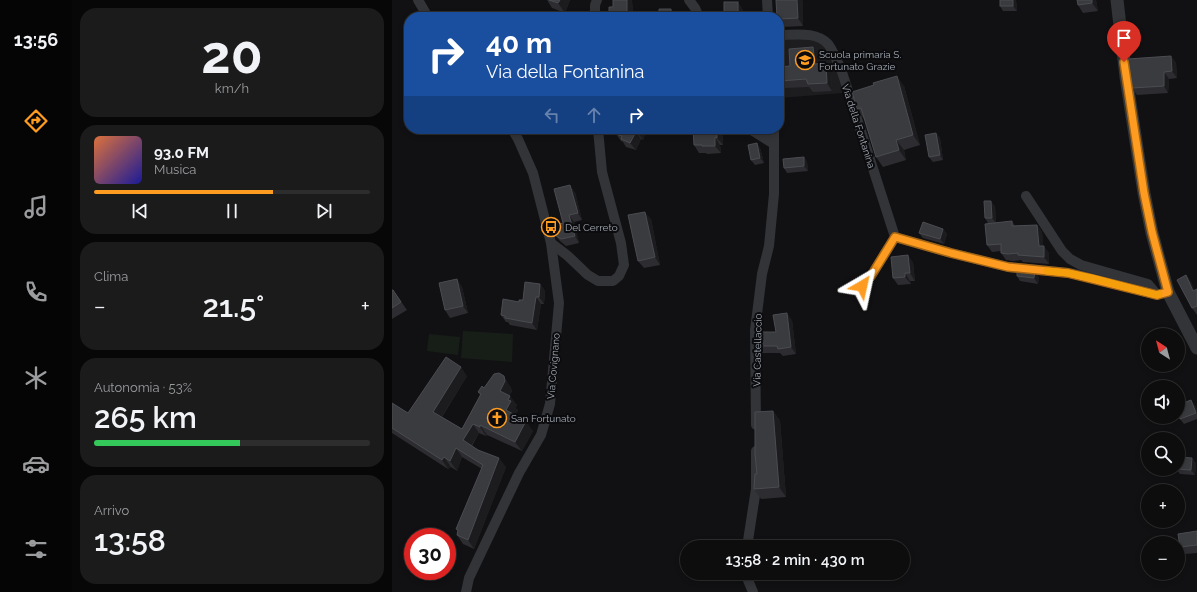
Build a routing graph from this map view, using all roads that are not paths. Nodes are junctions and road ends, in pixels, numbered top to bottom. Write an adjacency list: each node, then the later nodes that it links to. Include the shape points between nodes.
1 (418, 0): 6 (street)
2 (597, 0): 7 (street)
3 (689, 0): 8 (street)
4 (767, 0): 9 (street)
5 (1117, 0): 20 (street, via 1126,78)
6 (425, 12)
7 (595, 12)
8 (697, 12)
9 (768, 12)
10 (784, 35): 17 (street, Via della Fontanina, via 810,34 828,44 841,69)
11 (515, 134): 18 (street, Via Covignano, via 533,173)
12 (598, 134): 18 (street, via 602,172 621,243 624,265 619,276 613,281 598,281)
13 (758, 134): 15 (street)
14 (774, 134): 15 (street, Via Castellaccio)
15 (774, 144): 22 (street, Via Castellaccio, via 774,194 769,246 762,274 755,330 756,489)
16 (1026, 196): 20 (street, via 1070,259 1081,265 1148,284)
17 (895, 237): 19 (street); 20 (street, via 1008,267 1068,273)
18 (551, 243): 24 (street, Via Covignano, via 559,303 550,404 541,435 518,473 469,578)
19 (862, 286)
20 (1163, 294): 21 (street)
21 (1197, 348)
22 (748, 540)
23 (748, 580): 25 (street)
24 (466, 592)
25 (752, 592)

